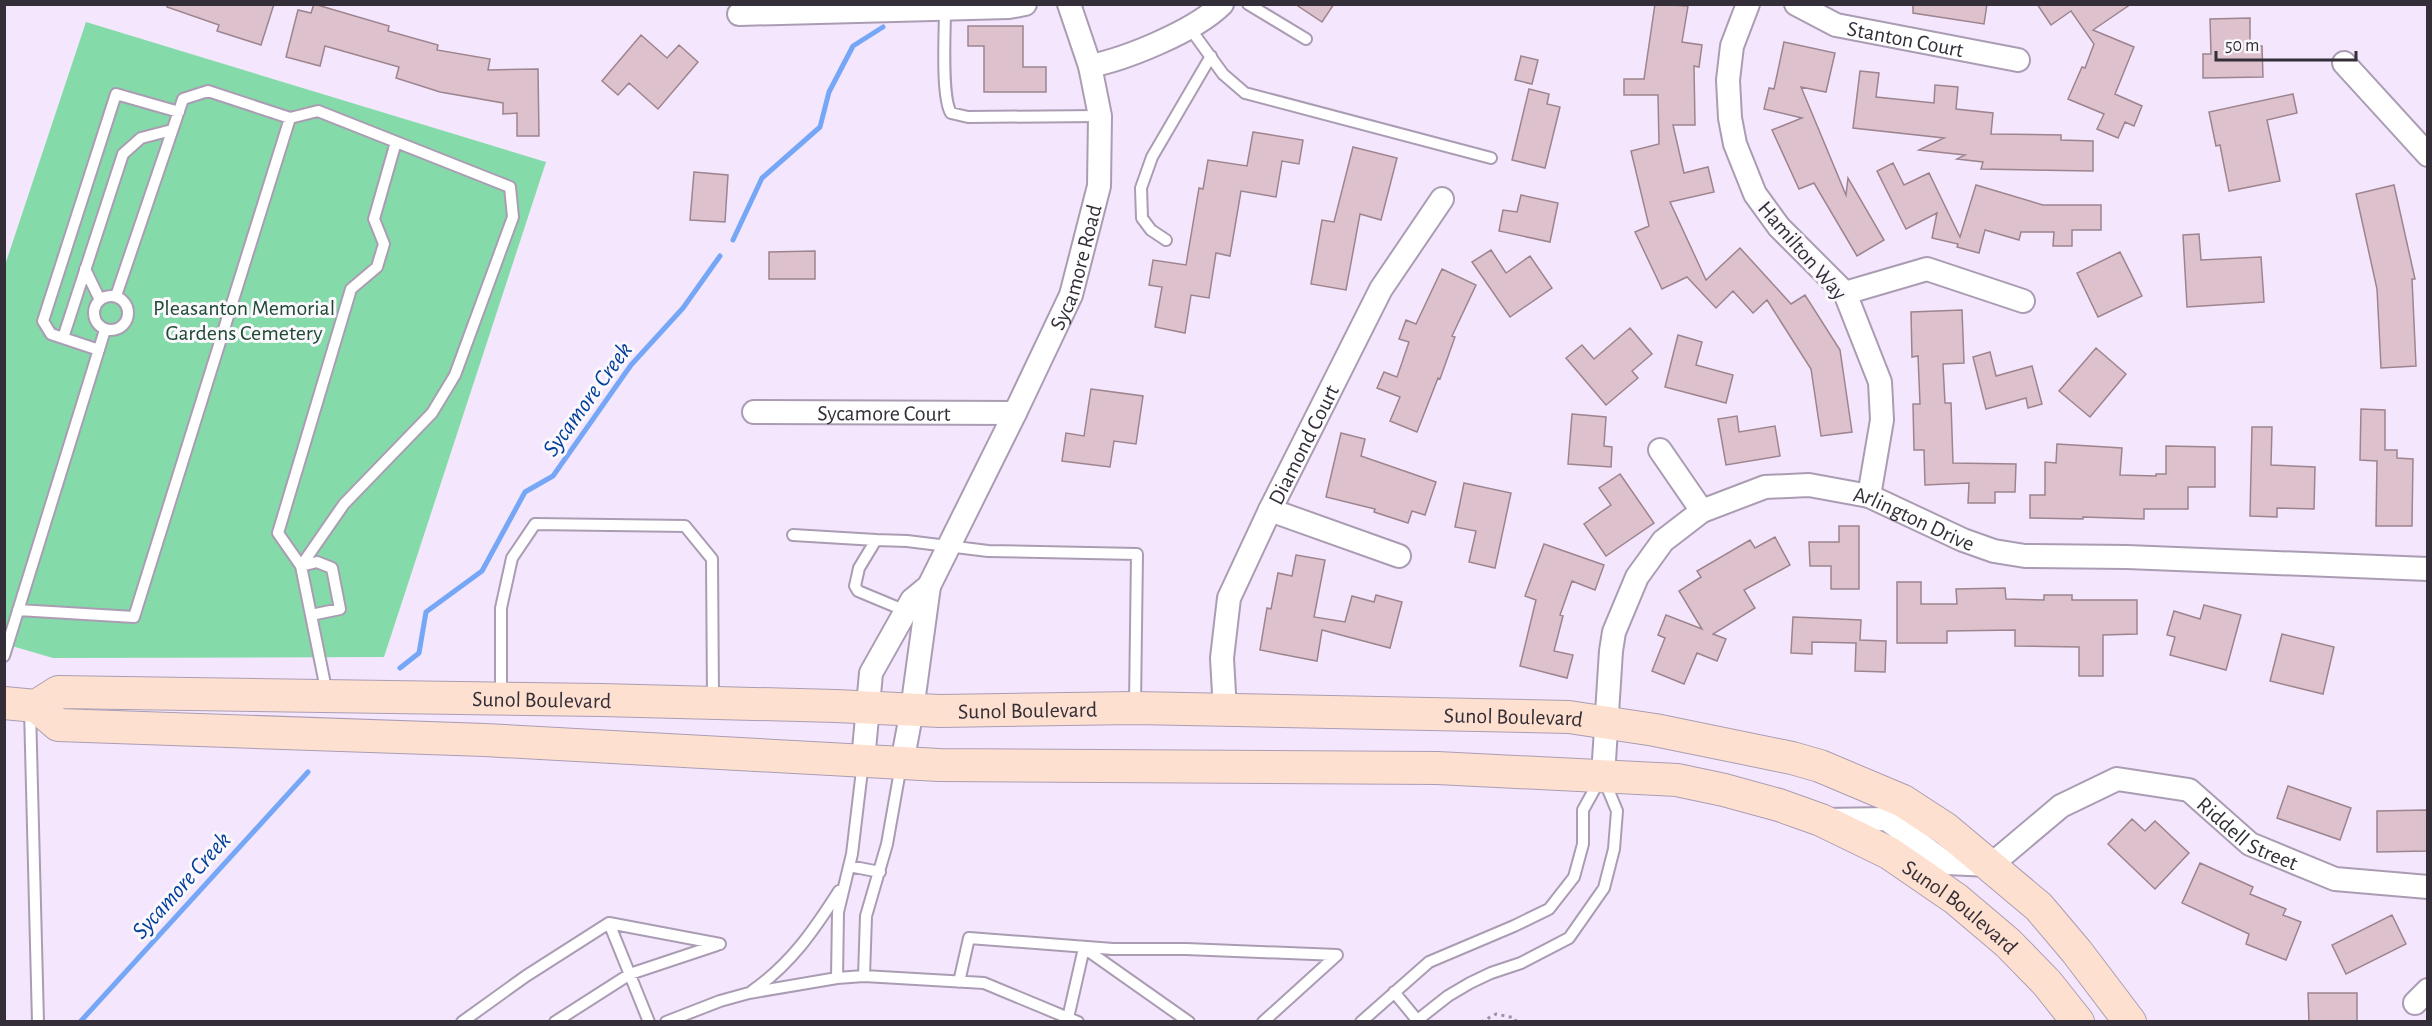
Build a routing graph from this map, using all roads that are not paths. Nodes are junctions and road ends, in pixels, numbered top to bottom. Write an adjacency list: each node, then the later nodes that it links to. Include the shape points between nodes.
1 (1025, 4): 7 (street)
2 (1069, 4): 14 (street, Sycamore Road)
3 (1222, 4): 9 (street)
4 (1248, 4): 10 (lane)
5 (1748, 4): 25 (street, Hamilton Way, via 1732,46 1728,80 1735,144 1755,194 1773,219)
6 (1796, 4): 12 (street, Stanton Court, via 1836,25)
7 (945, 9): 8 (street); 16 (lane, via 946,86 951,113 968,117)
8 (739, 14)
9 (1189, 27): 11 (lane); 14 (street, via 1113,61)
10 (1306, 39)
11 (1211, 56): 21 (lane, via 1223,74 1245,93); 23 (lane, via 1152,157 1141,188 1142,218)
12 (2019, 60)
13 (2343, 63): 20 (street)
14 (1090, 66): 16 (street, Sycamore Road)
15 (179, 112): 17 (lane, via 183,99 208,91); 18 (lane); 30 (lane, via 116,94 43,321 51,334)
16 (1100, 116): 33 (street, Sycamore Road, via 1099,186 1071,295)
17 (290, 118): 19 (lane, via 318,111); 45 (lane, via 134,617)
18 (172, 130): 24 (lane, via 141,138 123,154); 26 (lane)
19 (396, 142): 42 (lane, via 374,219 384,244 377,267 351,289 278,533); 42 (lane, via 510,187 513,217 455,375 432,413 344,504)
20 (2427, 155)
21 (1491, 158)
22 (1442, 199): 36 (street, Diamond Court, via 1381,290)
23 (1166, 240)
24 (85, 269): 27 (lane); 30 (lane)
25 (1845, 293): 28 (street, via 1927,269); 35 (street, Hamilton Way, via 1880,382 1882,420)
26 (116, 296): 27 (lane); 29 (lane, via 126,305 128,318 119,329)
27 (100, 300): 29 (lane, via 93,315)
28 (2023, 302)
29 (105, 330): 31 (lane)
30 (63, 338): 31 (lane)
31 (99, 350): 45 (lane)
32 (754, 412): 33 (street, Sycamore Court)
33 (1015, 413): 40 (street, Sycamore Road)
34 (1660, 450): 37 (street)
35 (1869, 496): 37 (street, Arlington Drive, via 1809,485 1765,487); 43 (street, Arlington Drive, via 1994,552)
36 (1270, 510): 41 (street); 56 (street, Diamond Court, via 1229,598 1222,658)
37 (1702, 511): 57 (street, Arlington Drive, via 1663,541 1637,578 1614,632)
38 (793, 535): 39 (lane)
39 (876, 540): 40 (lane); 46 (lane, via 859,568 855,586 858,591)
40 (947, 547): 44 (street, Sycamore Road); 54 (lane, via 1137,554)
41 (1399, 556)
42 (301, 566): 47 (lane); 47 (lane, via 317,562 332,568 340,609)
43 (2427, 569)
44 (928, 586): 46 (street, Sycamore Road); 55 (street, Sycamore Road)
45 (18, 610): 48 (lane)
46 (906, 611): 53 (street, Sycamore Road, via 871,673)
47 (311, 615): 49 (lane)
48 (4, 656)
49 (324, 697): 50 (main road, Sunol Boulevard); 52 (main road, Sunol Boulevard, via 58,693); 58 (main road, via 315,713 304,718 213,715)
50 (501, 699): 51 (main road, Sunol Boulevard); 51 (lane, via 501,608 512,558 535,524 686,526 712,559)
51 (713, 703): 53 (main road, Sunol Boulevard)
52 (23, 705): 58 (main road, Sunol Boulevard, via 58,725); 78 (lane)
53 (868, 708): 55 (main road, Sunol Boulevard); 59 (street, Sycamore Road)
54 (1135, 708): 55 (main road, Sunol Boulevard); 56 (main road, Sunol Boulevard)
55 (912, 710): 60 (street, Sycamore Road)
56 (1225, 711): 57 (main road, Sunol Boulevard, via 1569,717)
57 (1606, 723): 61 (street, Arlington Drive); 63 (main road, Sunol Boulevard, via 1731,744 1820,766 1904,801)
58 (159, 727): 59 (main road, Sunol Boulevard)
59 (863, 761): 60 (main road, Sunol Boulevard); 64 (lane)
60 (902, 763): 61 (main road, Sunol Boulevard, via 1437,768); 65 (lane)
61 (1603, 776): 62 (main road, Sunol Boulevard, via 1686,782); 74 (lane, via 1583,810 1583,843 1574,877 1549,909 1429,962); 77 (lane, via 1617,811 1614,849 1604,888 1569,938 1470,983)
62 (1821, 820): 63 (street, Sunol Boulevard, via 1886,819 1946,863); 86 (main road, Sunol Boulevard, via 1889,854 1956,899 2008,943)
63 (1991, 865): 67 (street, Riddell Street, via 2061,806 2117,779 2189,790 2250,844 2335,879); 87 (main road, Sunol Boulevard, via 2039,908)
64 (849, 866): 65 (lane); 66 (lane)
65 (880, 872): 71 (lane, via 866,916)
66 (844, 884): 72 (lane, via 838,912); 75 (lane, via 806,942 773,976)
67 (2427, 887)
68 (609, 923): 70 (lane); 70 (lane, via 720,944); 79 (lane)
69 (1084, 948): 73 (lane, via 969,938); 76 (lane); 83 (lane); 84 (lane, via 1337,956)
70 (630, 974): 80 (lane); 81 (lane)
71 (864, 976): 72 (lane); 73 (lane)
72 (837, 978): 75 (lane)
73 (959, 982): 76 (lane, via 984,983)
74 (1394, 992): 77 (lane); 85 (lane)
75 (749, 993): 82 (lane)
76 (1073, 1019)
77 (1416, 1021)
78 (38, 1022)
79 (462, 1022)
80 (555, 1022)
81 (649, 1022)
82 (666, 1022)
83 (1189, 1022)
84 (1263, 1022)
85 (1361, 1022)
86 (2078, 1022)
87 (2130, 1022)

